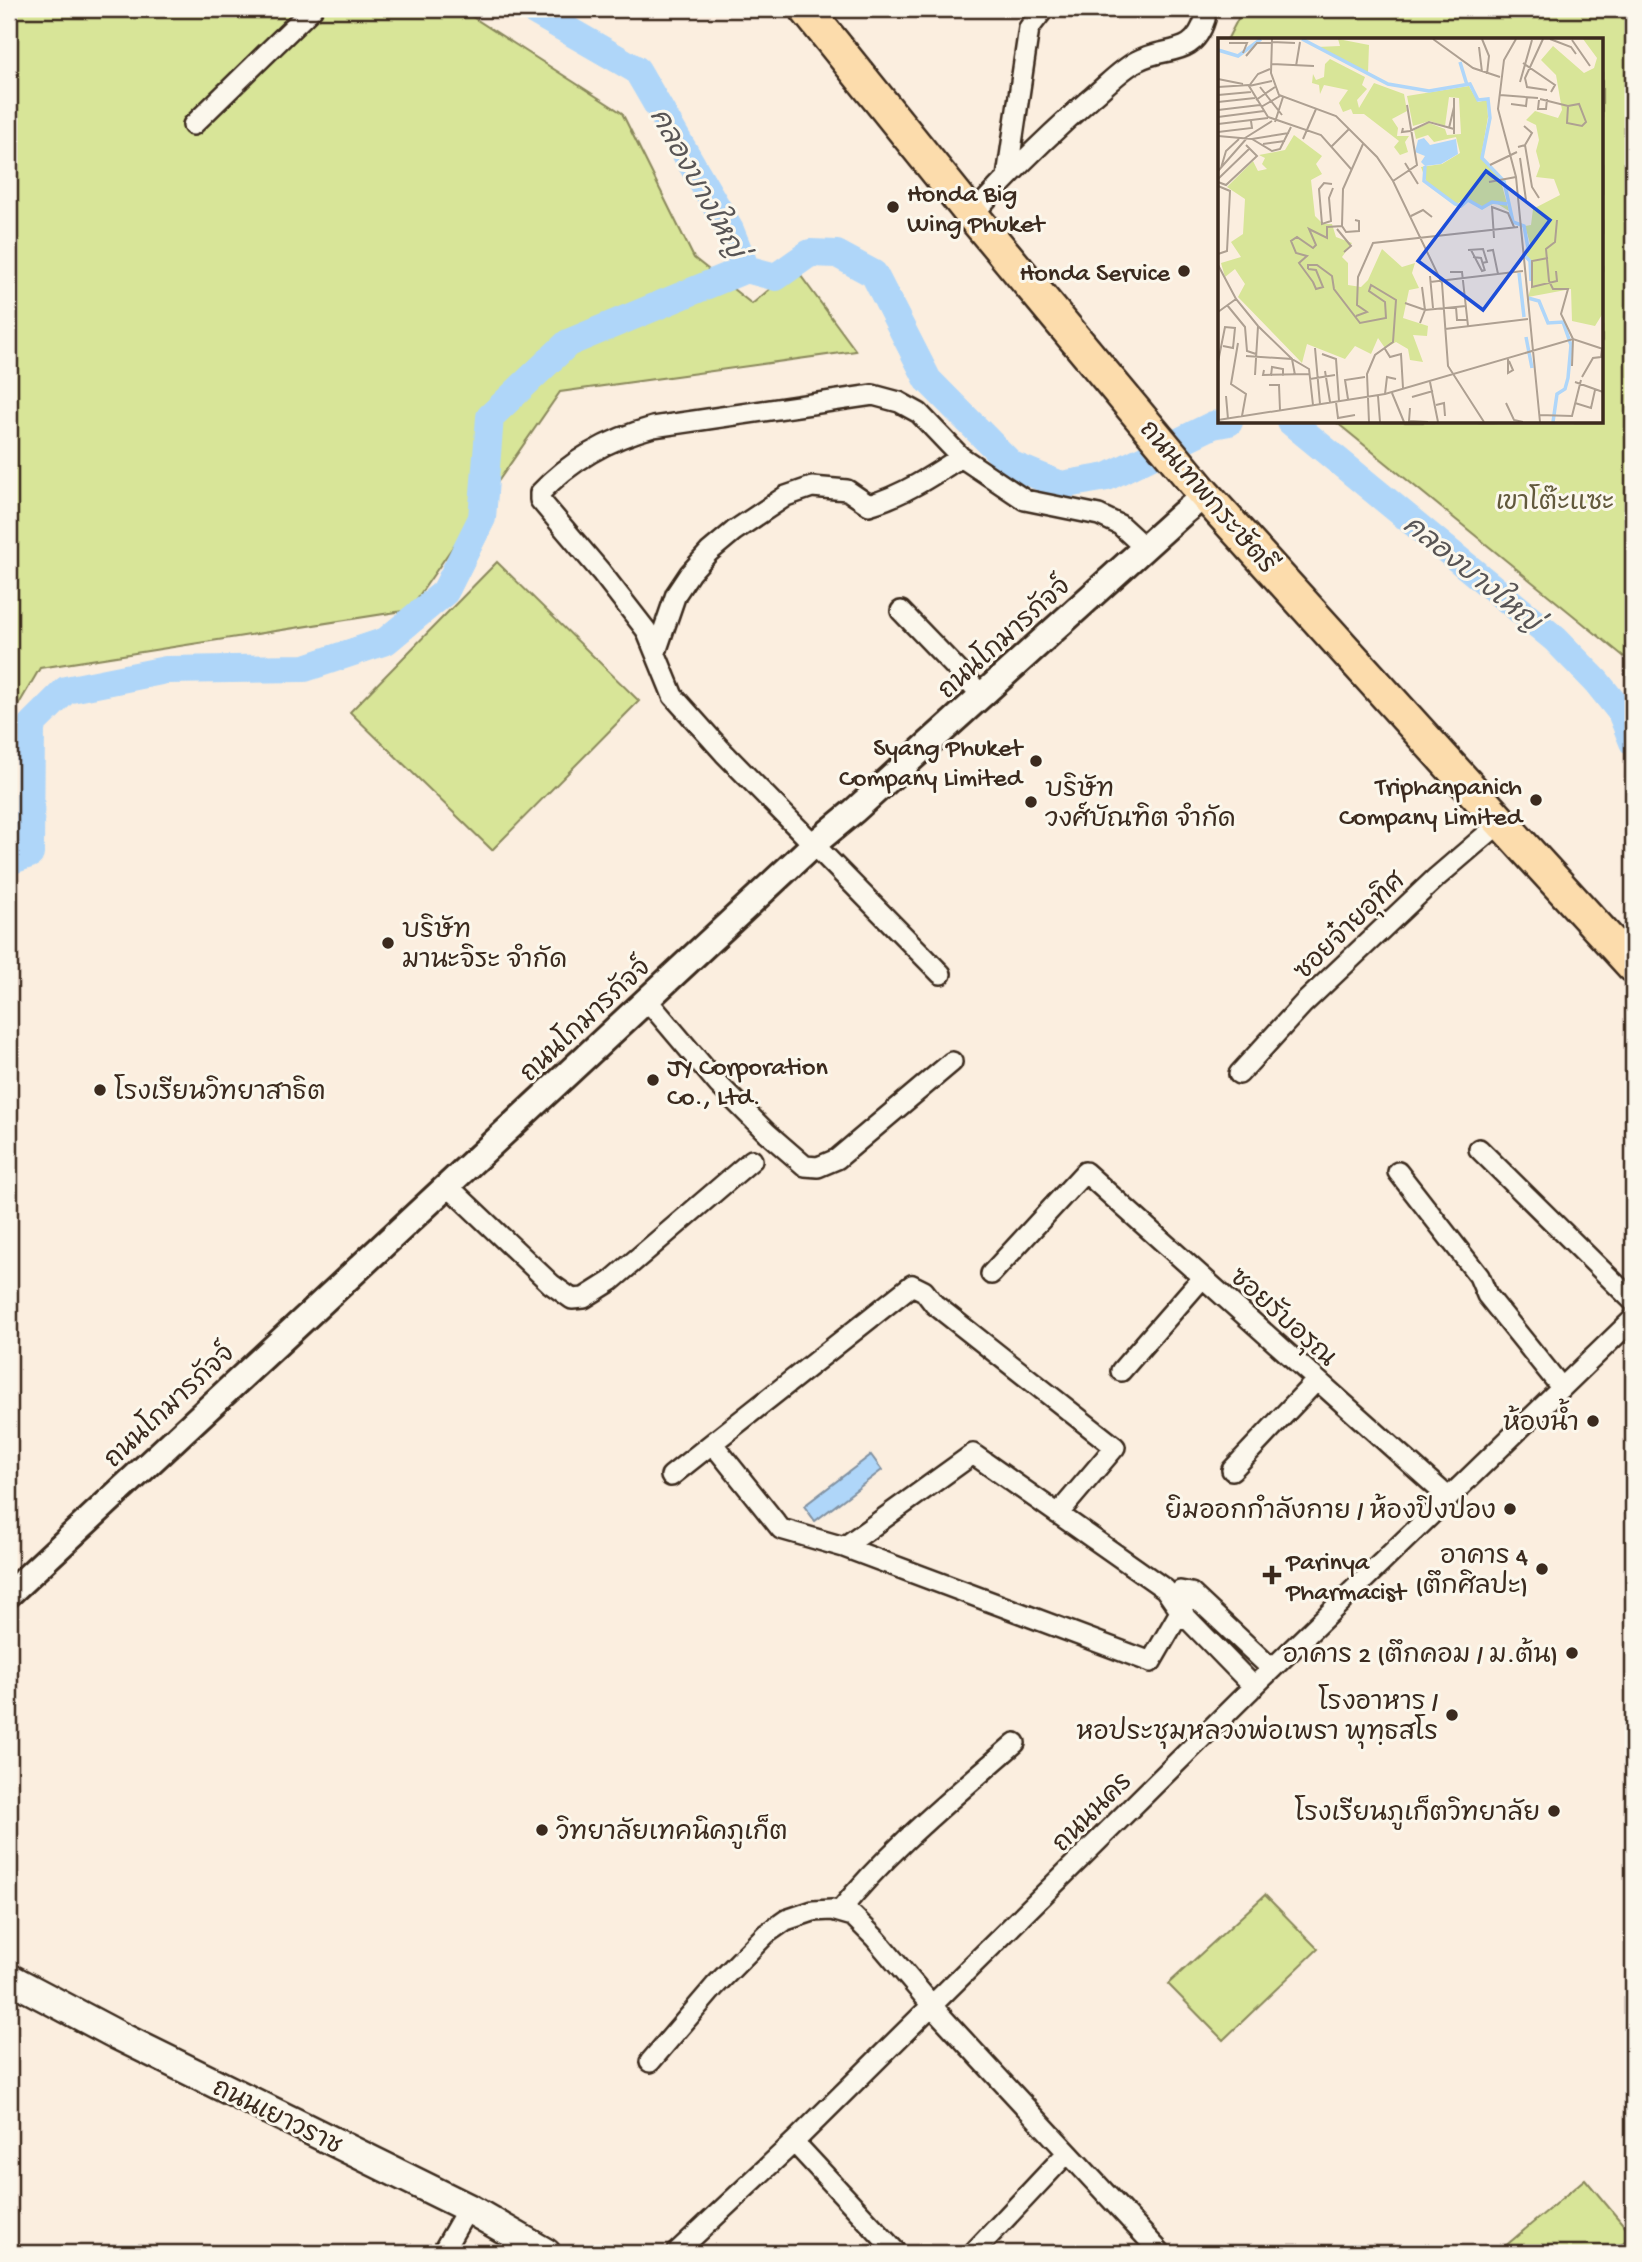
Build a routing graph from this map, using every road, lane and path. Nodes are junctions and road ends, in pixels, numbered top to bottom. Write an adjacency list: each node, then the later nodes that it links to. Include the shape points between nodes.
1 (312, 9): 5 (street)
2 (806, 9): 7 (main road, ถนนเทพกระษัตรี)
3 (1044, 9): 6 (street, via 1029,28)
4 (1205, 19): 6 (street, via 1202,30 1185,47 1137,61 1116,76)
5 (193, 125)
6 (1007, 177): 7 (street)
7 (972, 215): 9 (main road, ถนนเทพกระษัตรี)
8 (961, 457): 10 (street, via 1025,500 1098,515 1120,525); 12 (street, via 918,485 869,505 847,491 812,487 786,496 734,531 690,573 676,594); 12 (street, via 919,413 873,395 653,427 623,435 579,458 540,493 540,500 646,630)
9 (1205, 495): 10 (street, ถนนโกมารภัจจ์); 14 (main road, ถนนเทพกระษัตรี)
10 (1145, 548): 13 (street, ถนนโกมารภัจจ์)
11 (901, 611): 13 (street)
12 (656, 652): 15 (street, via 673,696)
13 (982, 695): 15 (street, ถนนโกมารภัจจ์)
14 (1500, 822): 16 (main road, ถนนเทพกระษัตรี); 20 (street, ซอยจ๋ายอุทิศ, via 1303,1004)
15 (814, 844): 17 (street); 18 (street, ถนนโกมารภัจจ์)
16 (1633, 966)
17 (941, 974)
18 (648, 1000): 19 (street, via 719,1085 805,1166 818,1167 837,1159); 24 (street, ถนนโกมารภัจจ์)
19 (952, 1062)
20 (1239, 1074)
21 (1479, 1150): 27 (street)
22 (752, 1160): 24 (street, via 611,1281 584,1298 572,1299 551,1284)
23 (1398, 1172): 31 (street)
24 (448, 1186): 40 (street, ถนนโกมารภัจจ์)
25 (991, 1274): 26 (street, ซอยรับอรุณ, via 1085,1172)
26 (1202, 1278): 29 (street); 30 (street, ซอยรับอรุณ)
27 (1633, 1301)
28 (1633, 1319): 31 (street, ถนนนคร)
29 (1121, 1371)
30 (1316, 1381): 33 (street); 35 (street, ซอยรับอรุณ)
31 (1561, 1388): 35 (street, ถนนนคร)
32 (713, 1444): 34 (street); 36 (street, via 912,1285 1115,1447); 37 (street, via 781,1529)
33 (1232, 1470)
34 (671, 1476)
35 (1448, 1498): 42 (street, ถนนนคร)
36 (1058, 1514): 37 (street, via 974,1454); 38 (street)
37 (844, 1547): 41 (street, via 1151,1662)
38 (1165, 1589): 39 (street); 41 (street)
39 (1191, 1593): 41 (street); 42 (street)
40 (9, 1594)
41 (1181, 1612): 43 (street)
42 (1272, 1669): 43 (street, ถนนนคร)
43 (1254, 1687): 47 (street, ถนนนคร)
44 (1015, 1743): 45 (street, via 888,1855)
45 (839, 1912): 47 (street, via 853,1916 875,1938); 48 (street, via 813,1911 786,1920 766,1934)
46 (9, 1978): 51 (main road, ถนนเยาวราช)
47 (932, 2005): 49 (street, ถนนนคร); 50 (street)
48 (650, 2062)
49 (794, 2142): 54 (street, ถนนนคร); 55 (street)
50 (1067, 2153): 56 (street); 57 (street)
51 (468, 2208): 52 (street); 53 (main road, ถนนเยาวราช)
52 (442, 2253)
53 (546, 2253)
54 (676, 2253)
55 (897, 2253)
56 (973, 2253)
57 (1161, 2253)

